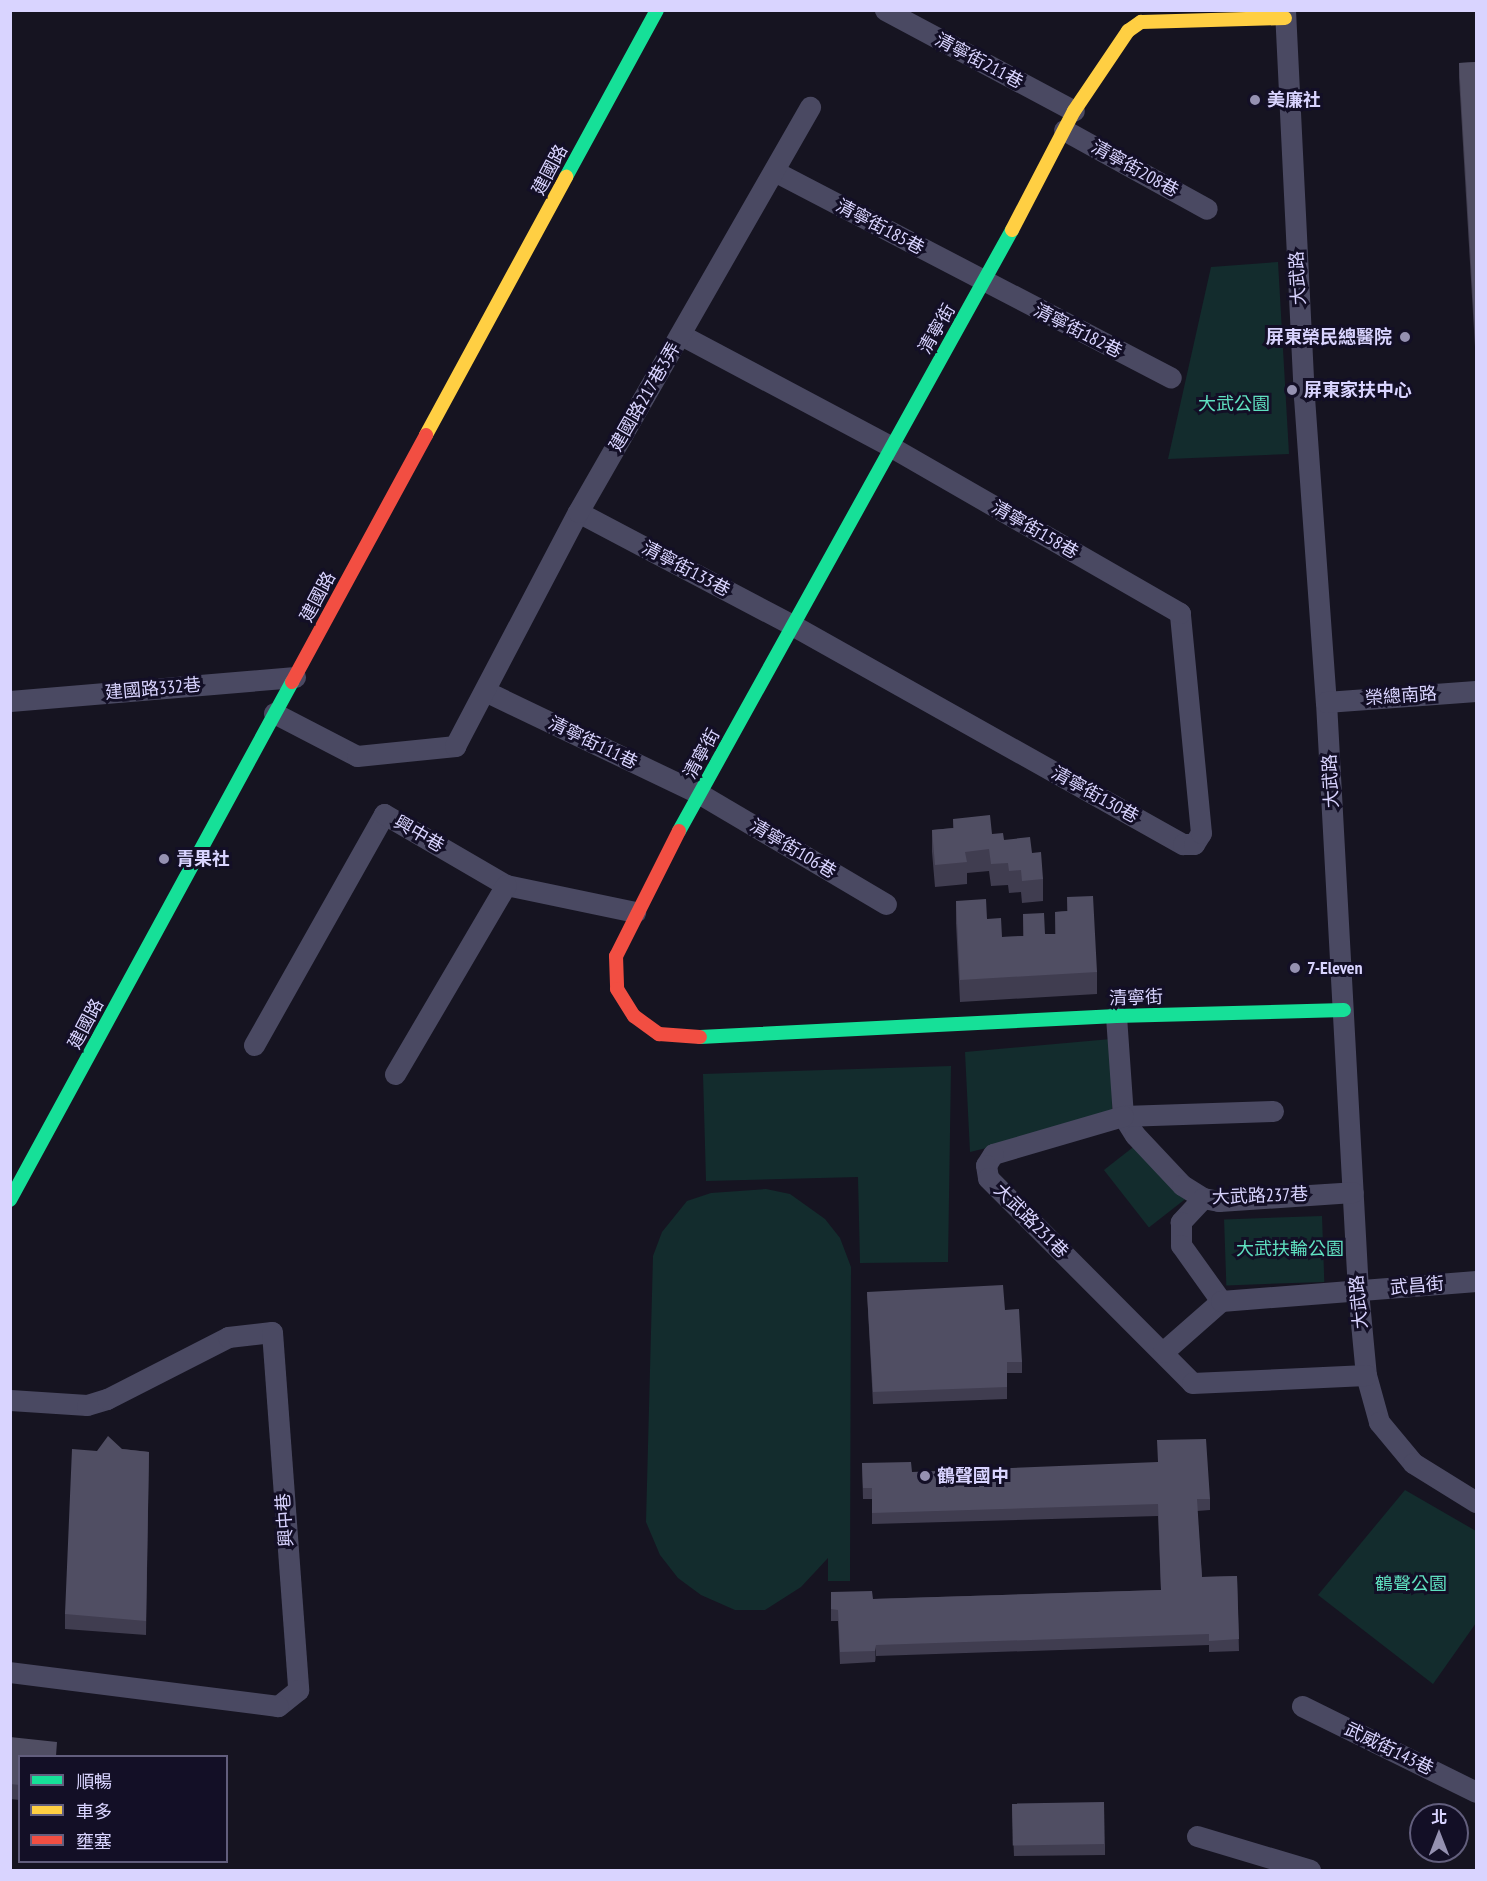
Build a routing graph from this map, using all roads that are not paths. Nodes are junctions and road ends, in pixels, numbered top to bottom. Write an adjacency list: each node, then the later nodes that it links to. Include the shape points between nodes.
1 (657, 10): 15 (street, 建國路)
2 (885, 10): 5 (street, 清寧街211巷)
3 (1285, 14): 5 (street, 清寧街, via 1141,22 1128,31); 19 (street, 大武路, via 1304,398)
4 (810, 107): 6 (street, 建國路217巷3弄)
5 (1069, 120): 7 (street, 清寧街208巷); 8 (street, 清寧街)
6 (776, 172): 8 (street, 清寧街185巷); 9 (street, 建國路217巷3弄)
7 (1207, 209)
8 (985, 283): 10 (street, 清寧街182巷); 11 (street, 清寧街)
9 (681, 335): 11 (street, 清寧街158巷); 12 (street, 建國路217巷3弄)
10 (1171, 378)
11 (890, 446): 13 (street, 清寧街158巷); 14 (street, 清寧街)
12 (578, 512): 14 (street, 清寧街133巷); 16 (street, 建國路217巷3弄)
13 (1180, 613): 14 (street, 清寧街130巷, via 1202,822 1194,843 1183,843)
14 (794, 626): 21 (street, 清寧街)
15 (295, 677): 18 (street, 建國路332巷); 20 (street, 建國路)
16 (485, 691): 20 (street, 建國路217巷3弄, via 455,746 379,754 357,756); 21 (street, 清寧街111巷)
17 (1476, 691): 19 (street, 榮總南路)
18 (10, 701)
19 (1326, 702): 25 (street, 大武路)
20 (274, 713): 33 (street, 建國路)
21 (700, 794): 23 (street, 清寧街106巷); 24 (street, 清寧街)
22 (506, 885): 24 (street, 興中巷); 27 (street, 興中巷, via 384,814); 28 (street)
23 (886, 904)
24 (635, 912): 26 (street, 清寧街, via 616,956 617,989 634,1016 659,1034 698,1037)
25 (1344, 1010): 26 (street, 清寧街); 31 (street, 大武路)
26 (1116, 1016): 30 (street)
27 (254, 1045)
28 (395, 1074)
29 (1273, 1111): 30 (street, 大武路231巷)
30 (1123, 1116): 32 (street, 大武路237巷, via 1135,1135 1182,1185); 37 (street, 大武路231巷, via 993,1154 986,1165 988,1178)
31 (1353, 1192): 32 (street, 大武路237巷, via 1219,1201); 35 (street, 大武路)
32 (1203, 1198): 36 (street, via 1181,1222 1181,1245)
33 (10, 1200)
34 (1476, 1281): 35 (street, 武昌街)
35 (1358, 1291): 36 (street); 38 (street, 大武路)
36 (1221, 1301): 37 (street)
37 (1163, 1352): 38 (street, 大武路231巷, via 1192,1383)
38 (1366, 1375): 40 (street, 大武路, via 1379,1422 1413,1463)
39 (10, 1400): 41 (street, 興中巷, via 87,1405 228,1337 272,1332 298,1690 278,1706)
40 (1476, 1502)
41 (10, 1672)
42 (1302, 1706): 43 (street, 武威街143巷)
43 (1476, 1792)
44 (1197, 1836): 45 (street)
45 (1310, 1870)

